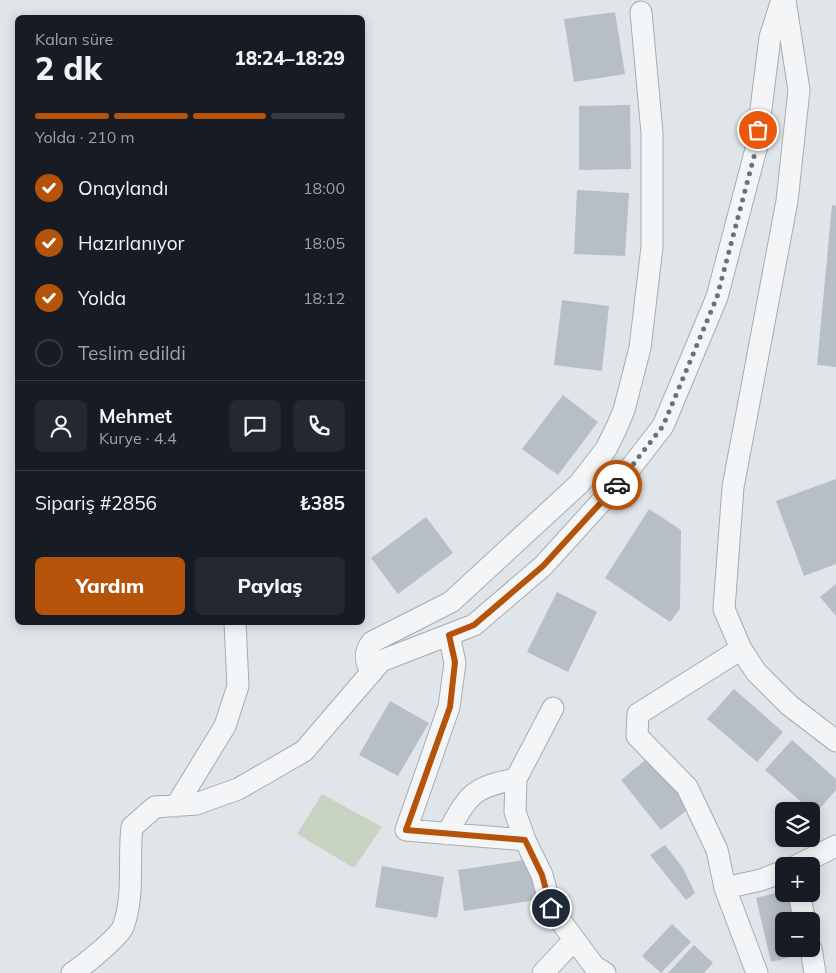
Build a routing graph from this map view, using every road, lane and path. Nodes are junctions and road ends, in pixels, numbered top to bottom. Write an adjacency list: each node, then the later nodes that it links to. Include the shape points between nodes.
1 (784, 0): 4 (street, via 770,38 756,149 717,297 663,426 621,480 543,566 474,625); 5 (street, via 799,90 787,201 733,487 724,608)
2 (641, 12): 6 (street, via 652,133 653,218 640,348 624,410 593,467 557,506 451,602 372,642 366,653)
3 (235, 625): 10 (street, via 238,686 225,726)
4 (449, 635): 6 (street, via 382,661); 11 (street, via 455,662 450,707 406,830)
5 (741, 649): 8 (street, via 756,672 789,705); 16 (street, via 638,714 637,736 687,786 718,850)
6 (372, 672): 10 (street, via 304,751 238,789 196,804)
7 (553, 708): 9 (street)
8 (836, 741)
9 (516, 779): 11 (street, via 478,790 464,803); 12 (street, via 515,812)
10 (176, 806): 19 (street, via 155,807 132,827 129,854 132,885 123,928 87,964)
11 (447, 834): 12 (street)
12 (525, 840): 17 (street, via 542,875 551,908)
13 (836, 846): 14 (street)
14 (814, 857)
15 (775, 875): 16 (street)
16 (725, 888): 22 (street)
17 (574, 940): 20 (street); 21 (street, via 594,966)
18 (812, 957): 23 (street)
19 (72, 973)
20 (544, 973)
21 (605, 973)
22 (757, 973)
23 (815, 973)

